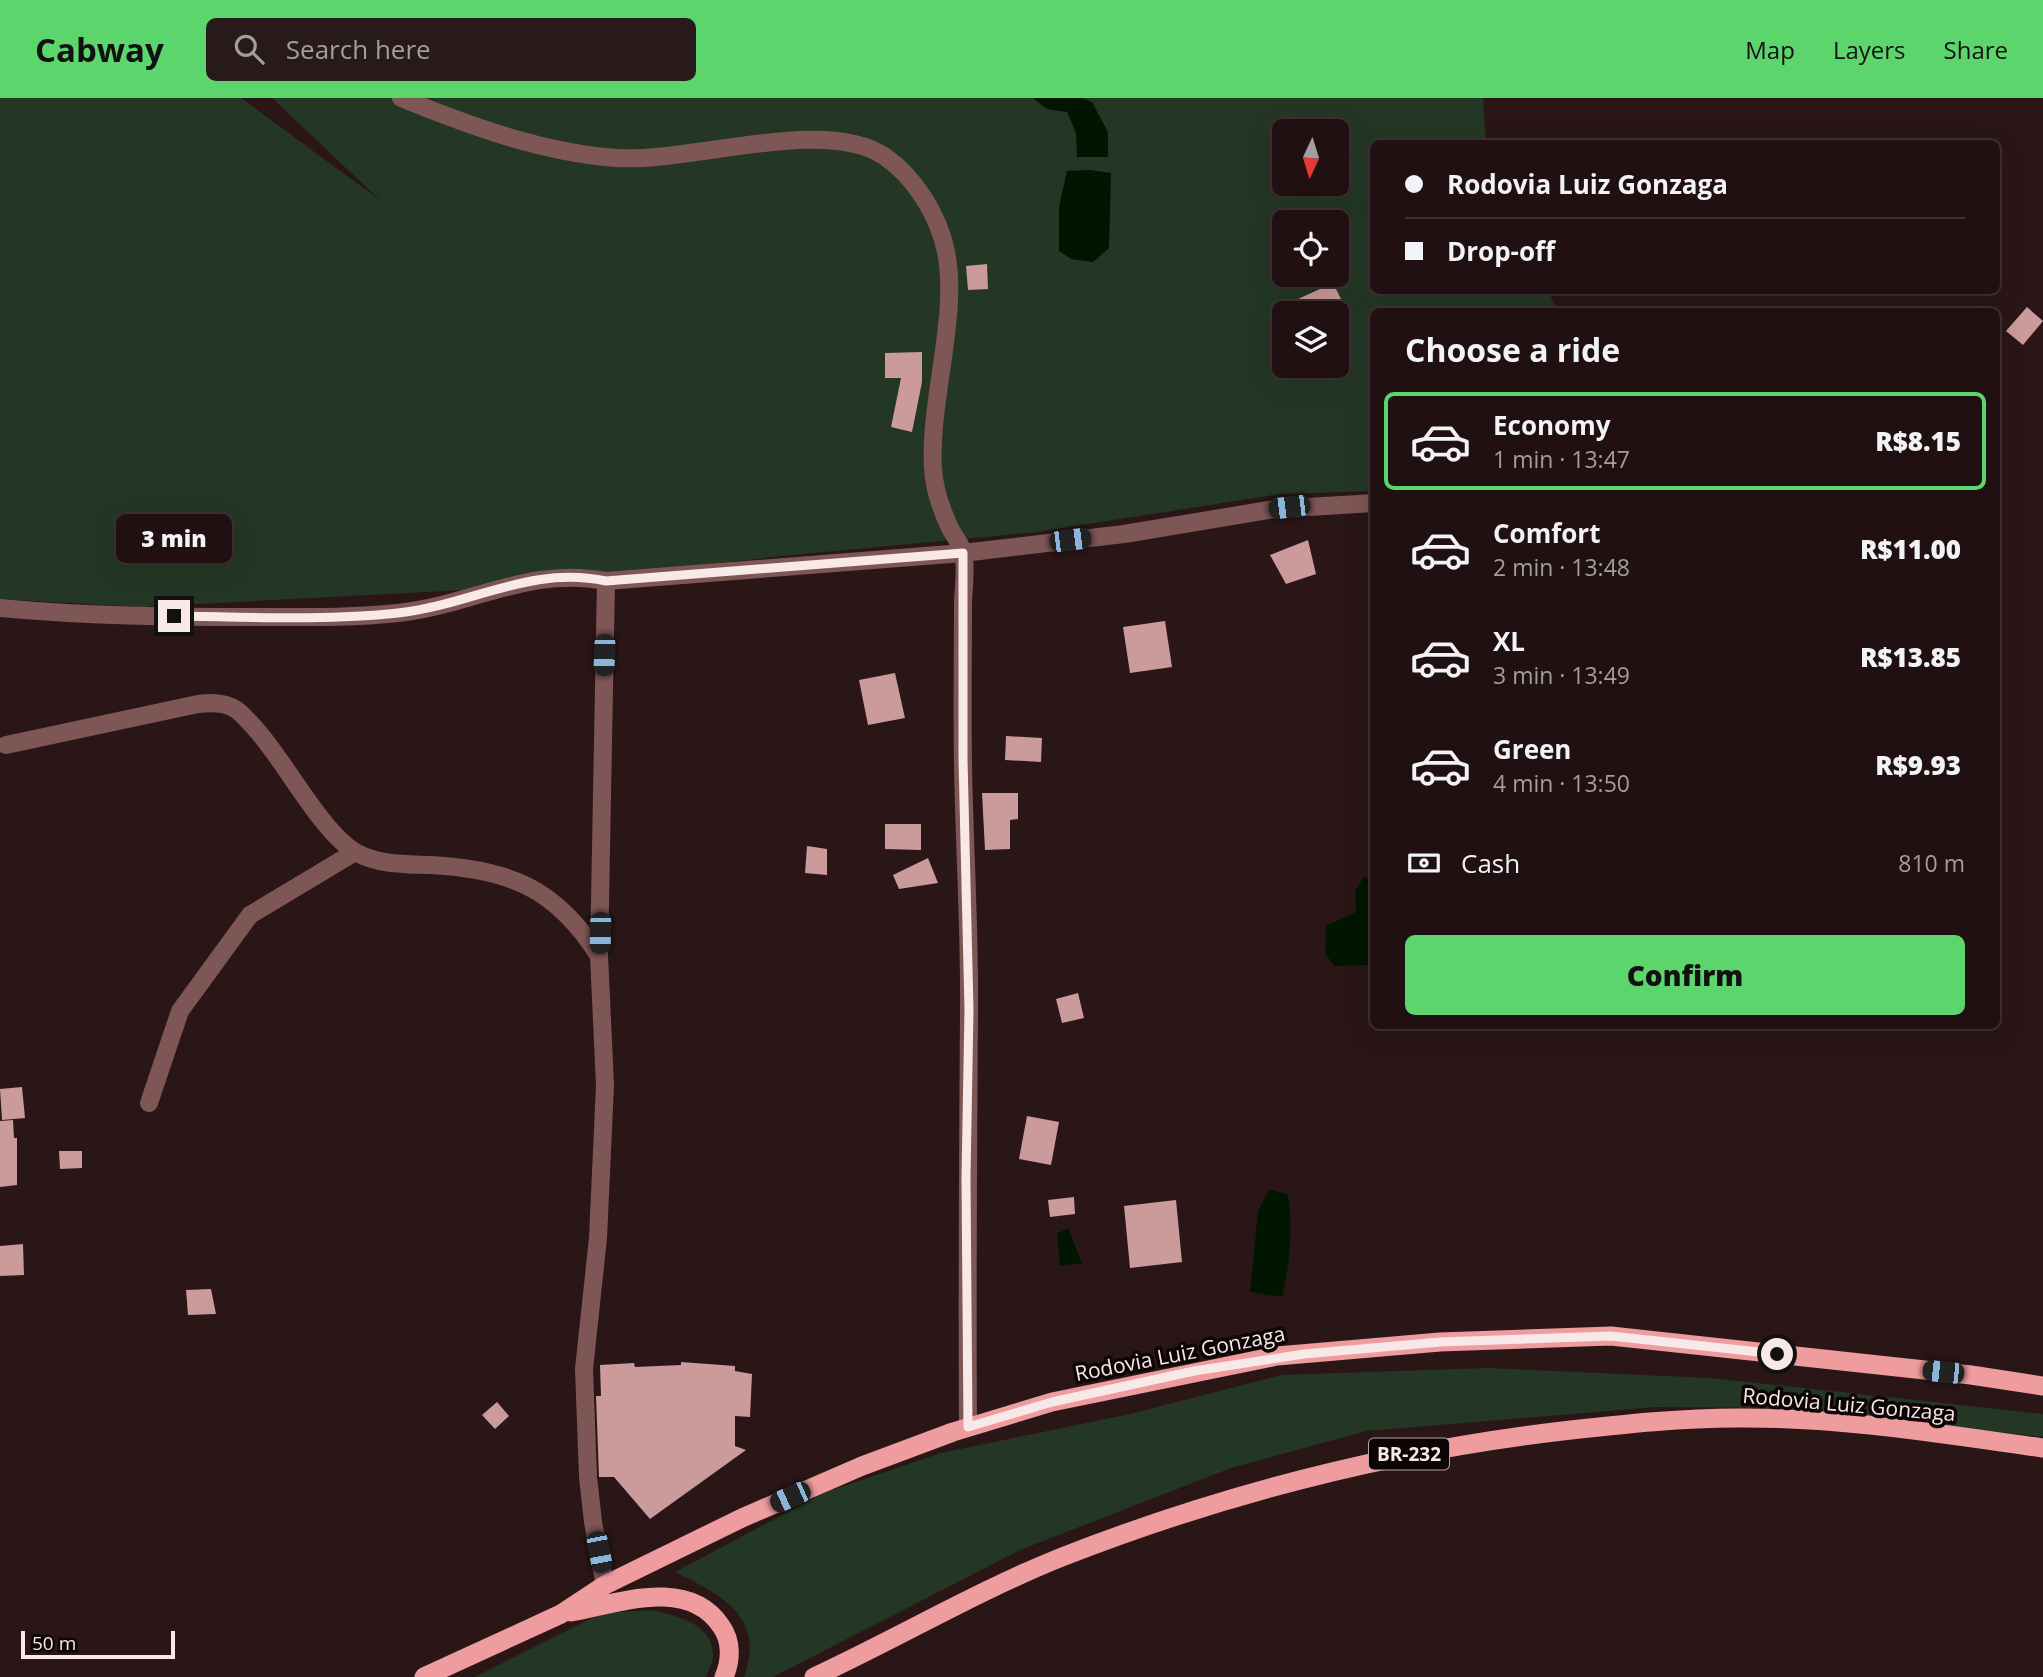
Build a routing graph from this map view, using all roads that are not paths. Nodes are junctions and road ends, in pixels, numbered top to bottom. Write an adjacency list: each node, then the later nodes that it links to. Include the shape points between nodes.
1 (401, 98): 3 (street, via 518,139 618,158 791,141 853,142 885,157 910,180 929,208 947,257 933,473 938,500)
2 (1370, 503): 3 (street, via 1304,505 1124,534)
3 (963, 553): 4 (street); 11 (street)
4 (606, 581): 5 (street, via 543,577 456,604 352,617 80,615); 8 (street)
5 (0, 608)
6 (6, 745): 7 (street, via 198,704 232,706 274,748 337,837)
7 (355, 852): 8 (street, via 376,861 485,870 517,880 564,910); 9 (street, via 250,915 180,1011)
8 (599, 956): 13 (street, via 605,1085 598,1238 584,1369 588,1477)
9 (149, 1103)
10 (2043, 1386): 11 (highway, Rodovia Luiz Gonzaga, via 1611,1336 1453,1341 1277,1356 1052,1402)
11 (968, 1427): 13 (highway, Rodovia Luiz Gonzaga, via 838,1476)
12 (2043, 1448): 17 (highway, Rodovia Luiz Gonzaga / BR-232, via 1813,1420 1737,1418 1534,1434 1382,1458 1172,1516 1059,1558)
13 (605, 1585): 14 (highway, Rodovia Luiz Gonzaga)
14 (561, 1614): 15 (highway, Rodovia Luiz Gonzaga); 16 (highway, via 641,1598 688,1600 708,1610 723,1629 729,1644)
15 (424, 1677)
16 (724, 1677)
17 (814, 1677)

